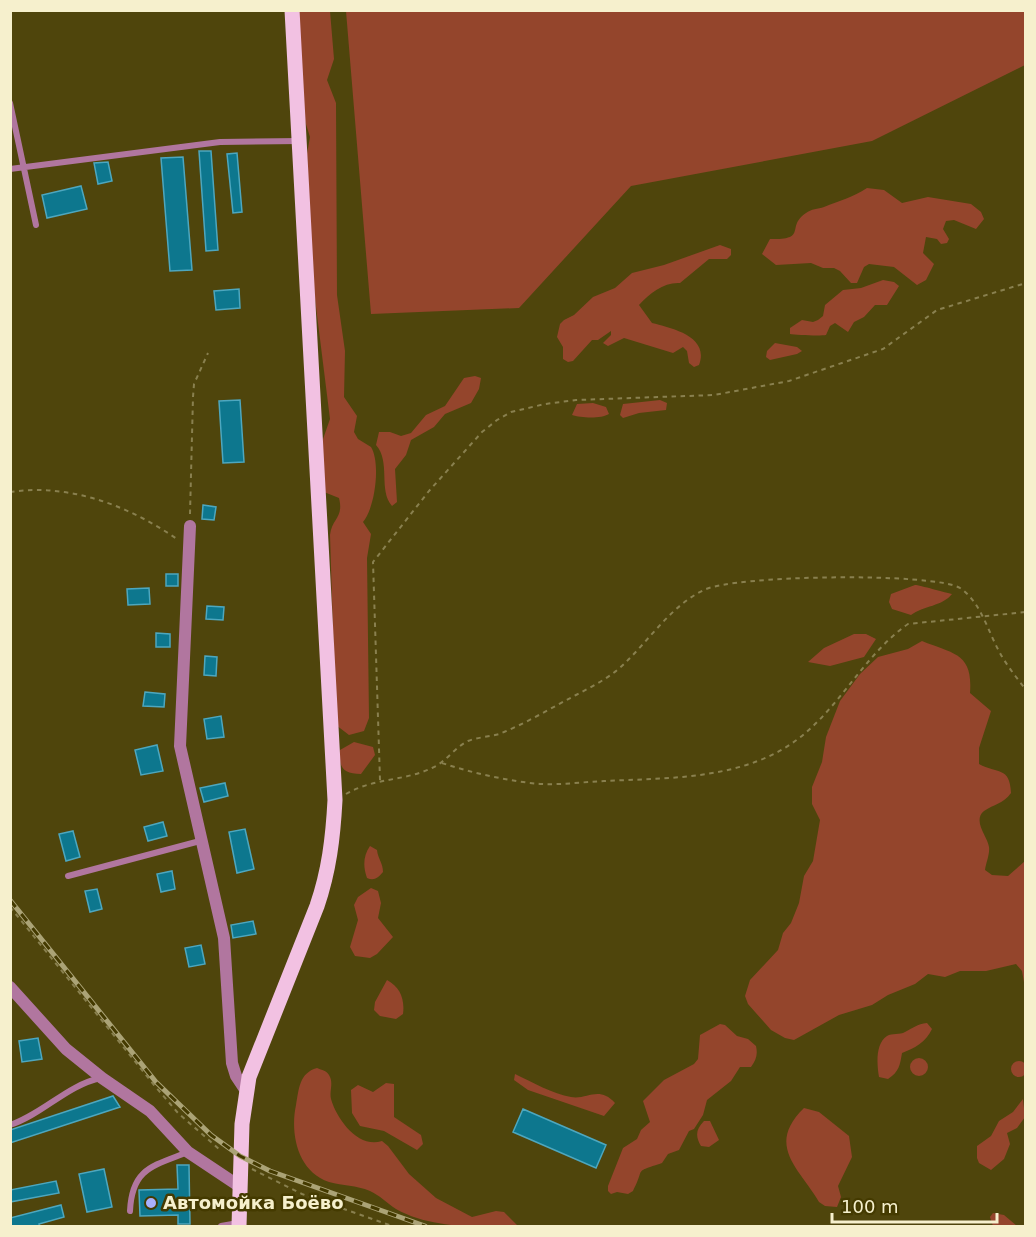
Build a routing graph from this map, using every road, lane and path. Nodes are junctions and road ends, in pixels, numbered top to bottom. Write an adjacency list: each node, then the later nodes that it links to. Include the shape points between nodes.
1 (292, 10): 3 (main road)
2 (10, 103): 4 (lane)
3 (300, 141): 4 (lane, via 220,142); 17 (main road)
4 (24, 166): 5 (lane); 6 (lane)
5 (10, 169)
6 (36, 225)
7 (1026, 283): 16 (path, via 937,310 883,349 789,381 690,397 576,400 511,412 482,432 373,562)
8 (208, 353): 10 (path, via 194,384)
9 (10, 492): 11 (path, via 82,494 129,511)
10 (190, 526): 11 (street)
11 (189, 548): 18 (street, via 180,747)
12 (1026, 612): 13 (path)
13 (983, 617): 14 (path, via 999,652); 15 (path, via 909,624 882,647 822,718 797,740 764,758 698,777 540,784 465,771); 15 (path, via 961,589 915,578 726,583 691,598 608,677 498,734 470,740)
14 (1026, 690)
15 (442, 763): 16 (path)
16 (380, 780): 17 (path)
17 (335, 800): 23 (main road, via 327,878 258,1050)
18 (200, 841): 19 (lane); 23 (street, via 224,938 232,1063)
19 (68, 876)
20 (10, 907): 25 (path, via 172,1106)
21 (10, 987): 22 (street, via 54,1038)
22 (102, 1078): 24 (lane, via 88,1081); 26 (street, via 150,1111)
23 (246, 1092): 28 (main road)
24 (10, 1125)
25 (219, 1149)
26 (188, 1152): 28 (street); 29 (lane, via 148,1168 136,1179)
27 (252, 1169): 32 (path, via 287,1188)
28 (239, 1186): 30 (main road)
29 (130, 1210)
30 (239, 1224): 31 (lane)
31 (221, 1227)
32 (392, 1227)

